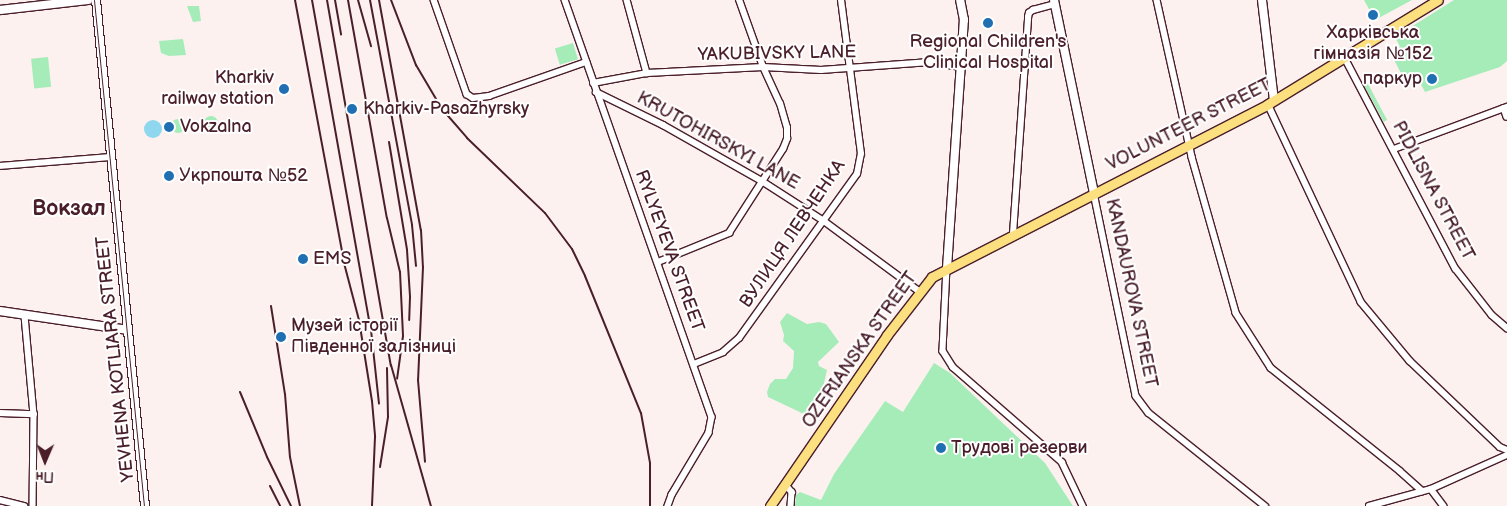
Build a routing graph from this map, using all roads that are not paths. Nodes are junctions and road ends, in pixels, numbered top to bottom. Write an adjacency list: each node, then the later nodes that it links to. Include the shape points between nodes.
1 (88, 0): 13 (main road)
2 (96, 0): 27 (main road, YEVHENA KOTLIARA STREET)
3 (434, 0): 15 (street, via 467,94 473,98 489,96)
4 (565, 0): 15 (street, RYLYEYEVA STREET)
5 (628, 0): 19 (street)
6 (739, 0): 16 (street)
7 (841, 0): 17 (street, ВУЛИЦЯ ЛЕВЧЕНКА)
8 (960, 0): 18 (main road, via 964,20)
9 (1157, 0): 25 (street)
10 (1262, 0): 22 (main road)
11 (1438, 0): 14 (main road, VOLUNTEER STREET)
12 (1054, 2): 30 (main road, KANDAUROVA STREET); 32 (street, via 1033,10 1028,18)
13 (0, 10)
14 (1345, 58): 22 (main road, VOLUNTEER STREET); 26 (street, PIDLISNA STREET)
15 (586, 62): 20 (street, RYLYEYEVA STREET)
16 (763, 68): 17 (street, YAKUBIVSKY LANE); 19 (street, YAKUBIVSKY LANE); 29 (street, via 780,104 787,139)
17 (849, 68): 18 (street, YAKUBIVSKY LANE, via 930,62); 31 (street, ВУЛИЦЯ ЛЕВЧЕНКА, via 862,154 857,174)
18 (962, 68): 34 (main road)
19 (647, 73): 20 (street, YAKUBIVSKY LANE)
20 (593, 84): 21 (street, RYLYEYEVA STREET)
21 (596, 92): 29 (street, KRUTOHIRSKYI LANE, via 663,125); 33 (street, RYLYEYEVA STREET)
22 (1271, 102): 25 (main road, VOLUNTEER STREET); 43 (street, via 1361,302 1410,361 1500,447)
23 (1505, 108): 24 (street); 26 (street)
24 (1507, 117)
25 (1189, 145): 30 (main road, VOLUNTEER STREET); 47 (street, via 1236,312 1271,368)
26 (1394, 148): 38 (street, PIDLISNA STREET, via 1456,269 1492,315)
27 (111, 157): 28 (street); 39 (main road, YEVHENA KOTLIARA STREET)
28 (0, 166)
29 (762, 181): 31 (street, KRUTOHIRSKYI LANE); 33 (street, via 729,233)
30 (1094, 192): 32 (main road, VOLUNTEER STREET); 56 (street, KANDAUROVA STREET, via 1136,396 1149,413)
31 (824, 221): 35 (street, KRUTOHIRSKYI LANE); 40 (street, ВУЛИЦЯ ЛЕВЧЕНКА, via 739,338 723,352)
32 (1012, 234): 34 (main road, VOLUNTEER STREET)
33 (658, 262): 40 (street, RYLYEYEVA STREET)
34 (947, 268): 35 (main road, OZERIANSKA STREET, via 932,277); 55 (street, via 943,351 953,367 1062,462)
35 (919, 291): 45 (main road, OZERIANSKA STREET)
36 (0, 311): 37 (main road)
37 (25, 316): 39 (main road); 42 (street)
38 (1507, 328)
39 (128, 330): 51 (main road, YEVHENA KOTLIARA STREET)
40 (694, 364): 52 (street, RYLYEYEVA STREET, via 712,425)
41 (0, 413): 42 (street)
42 (34, 414): 50 (street)
43 (1507, 450)
44 (1507, 455): 46 (street)
45 (786, 484): 53 (main road, OZERIANSKA STREET); 54 (street, via 792,492)
46 (1431, 489): 47 (street); 58 (street)
47 (1422, 491): 57 (street)
48 (0, 500): 49 (street)
49 (24, 506)
50 (33, 506)
51 (145, 506)
52 (668, 506)
53 (770, 506)
54 (791, 506)
55 (1083, 506)
56 (1265, 506)
57 (1369, 506)
58 (1444, 506)

